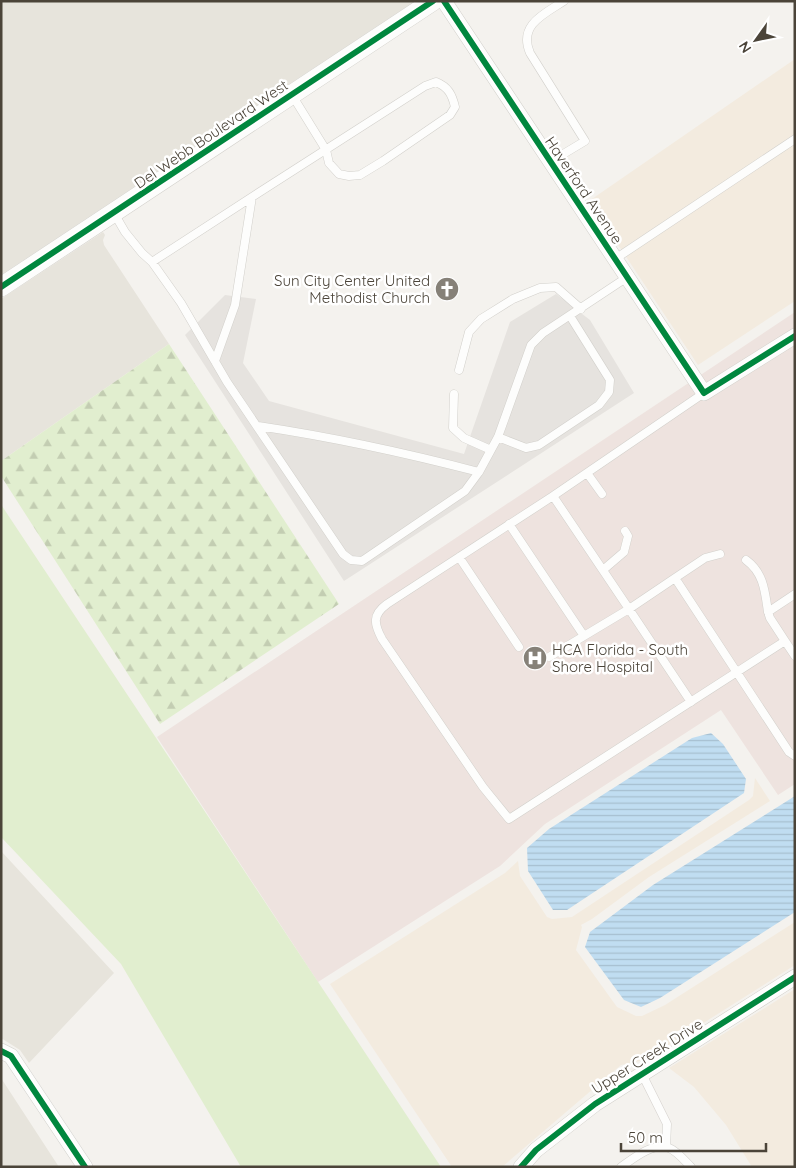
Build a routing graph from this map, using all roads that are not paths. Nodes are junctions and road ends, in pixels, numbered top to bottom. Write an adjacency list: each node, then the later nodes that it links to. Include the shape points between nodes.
1 (434, 1): 4 (street, Del Webb Boulevard West)
2 (444, 1): 7 (street, Haverford Avenue)
3 (564, 1): 7 (lane, via 530,26 526,42 585,141)
4 (292, 95): 6 (lane); 9 (street, Del Webb Boulevard West)
5 (795, 139): 10 (lane)
6 (326, 150): 6 (lane, via 329,163 339,174 360,175 450,115 455,107 453,97 447,86 436,82 425,86); 8 (lane)
7 (550, 162): 10 (street, Haverford Avenue)
8 (252, 197): 11 (lane); 17 (lane, via 235,306)
9 (114, 213): 11 (lane, via 125,232); 13 (street, Del Webb Boulevard West)
10 (615, 259): 12 (street, Haverford Avenue)
11 (152, 262): 17 (lane)
12 (626, 278): 14 (lane); 19 (street, Haverford Avenue)
13 (1, 287)
14 (581, 309): 15 (lane); 18 (lane, via 556,287 540,288 513,300 481,319 469,332)
15 (570, 316): 22 (lane, via 531,344); 22 (lane, via 610,380 609,392 599,405 539,445 526,448)
16 (795, 336): 19 (street)
17 (215, 361): 21 (lane)
18 (459, 370)
19 (704, 393): 25 (lane)
20 (454, 394): 23 (lane, via 453,428 464,438)
21 (258, 426): 24 (lane, via 410,455); 24 (lane, via 343,554 351,560 362,561 464,491)
22 (498, 437): 23 (lane)
23 (491, 450): 24 (lane)
24 (479, 472)
25 (587, 473): 26 (lane); 27 (lane)
26 (602, 494)
27 (553, 496): 28 (lane); 33 (lane)
28 (509, 524): 31 (lane); 38 (lane)
29 (626, 531): 33 (lane, via 624,552)
30 (720, 554): 34 (lane, via 705,558)
31 (459, 557): 40 (lane); 44 (lane, via 381,609 376,617 376,627 483,787 509,820)
32 (746, 560): 37 (lane, via 755,566 764,583)
33 (603, 570): 36 (lane)
34 (675, 578): 36 (lane); 43 (lane)
35 (795, 594): 37 (lane)
36 (629, 609): 38 (lane); 44 (lane)
37 (768, 612): 39 (lane)
38 (584, 636): 42 (lane)
39 (785, 641): 41 (lane); 43 (lane)
40 (519, 647)
41 (795, 656)
42 (549, 657)
43 (736, 673): 44 (lane); 45 (lane, via 789,752)
44 (691, 702)
45 (795, 756)
46 (795, 977): 48 (street, Upper Creek Drive)
47 (1, 1051): 50 (street, via 11,1056)
48 (642, 1074): 49 (lane, via 667,1124); 51 (street, Upper Creek Drive, via 595,1104 536,1150)
49 (666, 1148): 52 (lane, via 661,1146 641,1153); 53 (lane)
50 (85, 1167)
51 (521, 1167)
52 (621, 1167)
53 (691, 1167)

